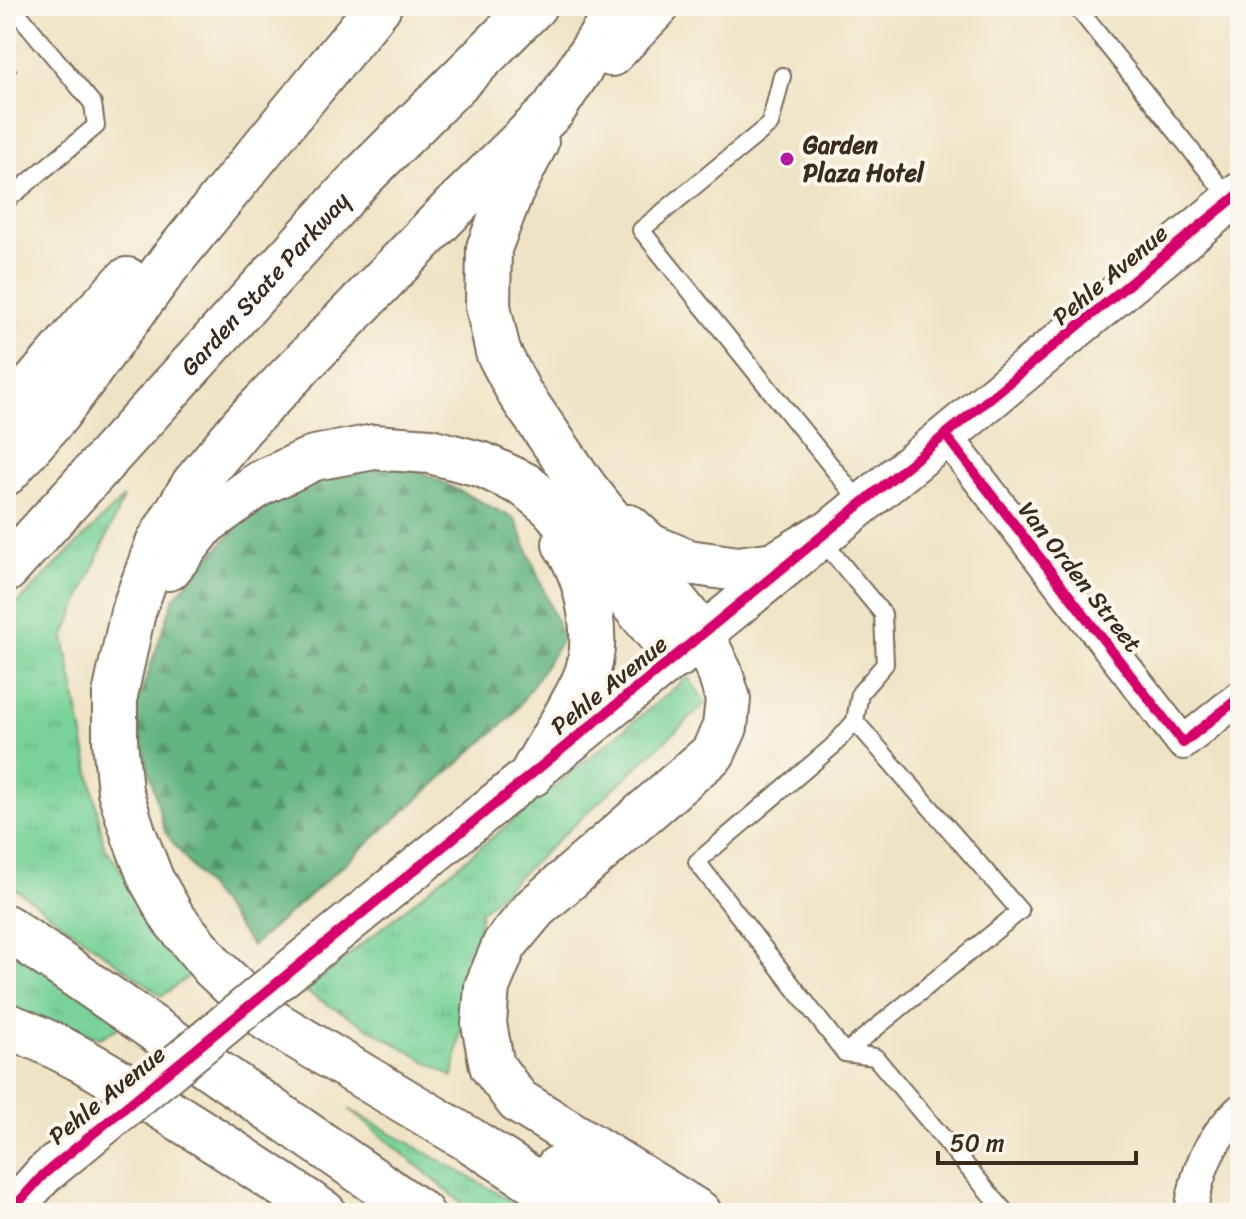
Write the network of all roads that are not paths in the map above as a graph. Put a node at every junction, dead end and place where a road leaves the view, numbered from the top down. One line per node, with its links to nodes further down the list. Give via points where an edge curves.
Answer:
1 (12, 6): 11 (lane, via 93,104 96,126)
2 (379, 6): 8 (highway)
3 (534, 6): 19 (highway, Garden State Parkway, via 361,178)
4 (621, 6): 9 (highway)
5 (657, 6): 9 (highway)
6 (1076, 6): 10 (lane)
7 (782, 76): 17 (lane, via 770,124 641,230)
8 (314, 84): 12 (highway, via 90,319); 15 (highway)
9 (553, 110): 16 (highway, via 489,248 488,306 498,352 520,394); 21 (highway, via 242,426 194,484 158,543 133,612)
10 (1236, 197): 13 (street, Pehle Avenue)
11 (6, 201)
12 (6, 417)
13 (946, 436): 17 (street, Pehle Avenue); 22 (street, Van Orden Street, via 1183,743)
14 (483, 465): 20 (highway, via 525,485 552,507); 21 (highway, via 430,451 374,447 314,458 259,484 205,523 167,571); 24 (highway, via 550,522 573,557 588,598 592,635 585,678)
15 (6, 473)
16 (585, 488): 18 (highway, via 650,546 688,562 738,569 776,564); 20 (highway)
17 (861, 503): 18 (street, Pehle Avenue)
18 (820, 537): 20 (street, Pehle Avenue); 23 (lane, via 883,614 885,664 860,693)
19 (6, 570)
20 (689, 646): 24 (street, Pehle Avenue); 35 (highway, via 720,673 728,699 725,727 713,753 535,908 505,944 487,987 484,1024 492,1066 518,1101)
21 (115, 695): 29 (highway, via 120,791 151,879 173,918 213,967 269,1020)
22 (1240, 697)
23 (855, 721): 27 (lane, via 833,746 697,862); 27 (lane, via 1020,911)
24 (532, 774): 30 (street, Pehle Avenue, bridge, via 44,1174)
25 (6, 927): 32 (highway)
26 (6, 1025): 31 (highway, via 101,1070 223,1145 278,1189)
27 (845, 1053): 36 (lane, via 875,1057)
28 (1240, 1111): 37 (street, via 1204,1157)
29 (470, 1140): 33 (highway); 34 (highway, via 547,1162)
30 (9, 1213)
31 (324, 1213)
32 (421, 1213)
33 (584, 1213)
34 (636, 1213)
35 (699, 1213)
36 (1006, 1213)
37 (1191, 1213)

